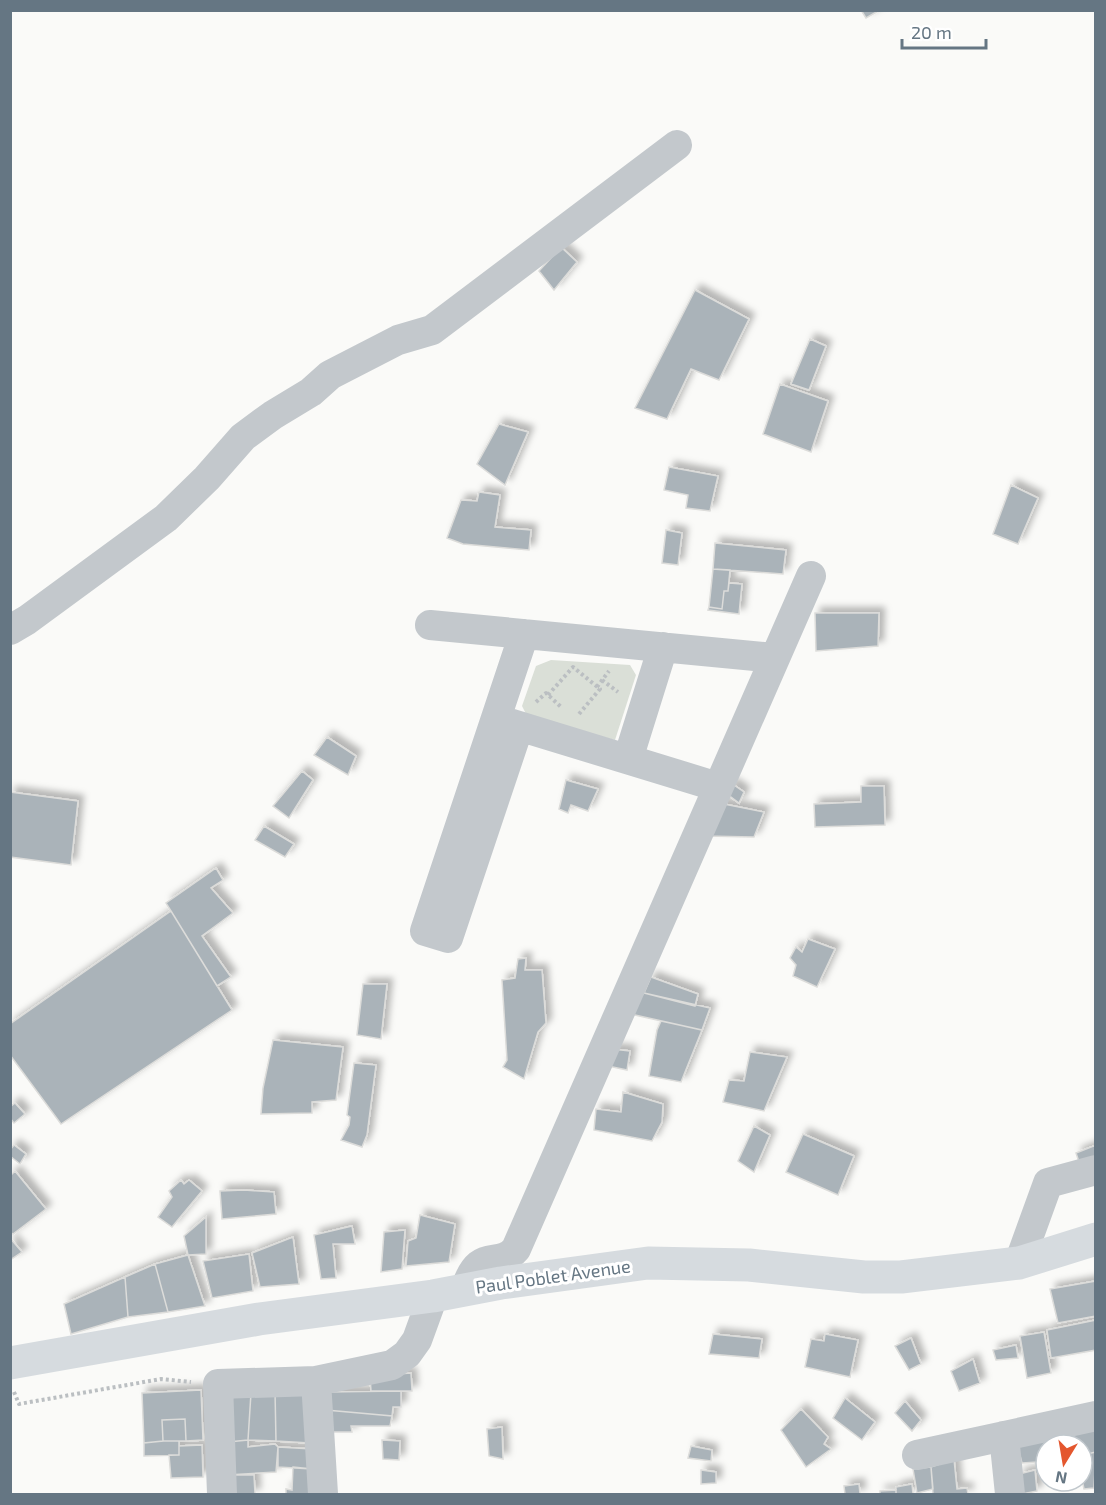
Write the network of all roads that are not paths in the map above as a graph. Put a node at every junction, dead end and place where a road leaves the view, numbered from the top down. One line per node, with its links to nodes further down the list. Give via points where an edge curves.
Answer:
1 (677, 145): 4 (street, via 432,330 398,340 330,375 311,392 273,415 243,437 166,518)
2 (811, 576): 7 (street)
3 (430, 625): 5 (street)
4 (10, 630)
5 (524, 634): 6 (street); 8 (street)
6 (663, 647): 7 (street); 9 (street)
7 (775, 658): 10 (street)
8 (508, 722): 8 (street, via 448,938 425,931); 9 (street)
9 (628, 759): 10 (street)
10 (718, 787): 14 (street, via 516,1249 505,1257 477,1265)
11 (1095, 1170): 13 (street, via 1048,1183)
12 (1095, 1239): 13 (main road, Paul Poblet Avenue)
13 (1019, 1263): 14 (main road, Paul Poblet Avenue, via 901,1277 864,1277 749,1265 648,1263)
14 (465, 1290): 15 (main road, Paul Poblet Avenue)
15 (433, 1296): 16 (main road, Paul Poblet Avenue, via 259,1319); 17 (street, via 417,1340 392,1365)
16 (11, 1375)
17 (316, 1381): 21 (street, via 218,1384); 22 (street)
18 (1095, 1416): 19 (street)
19 (1004, 1436): 20 (street); 23 (street)
20 (917, 1455)
21 (222, 1494)
22 (323, 1494)
23 (1010, 1494)

